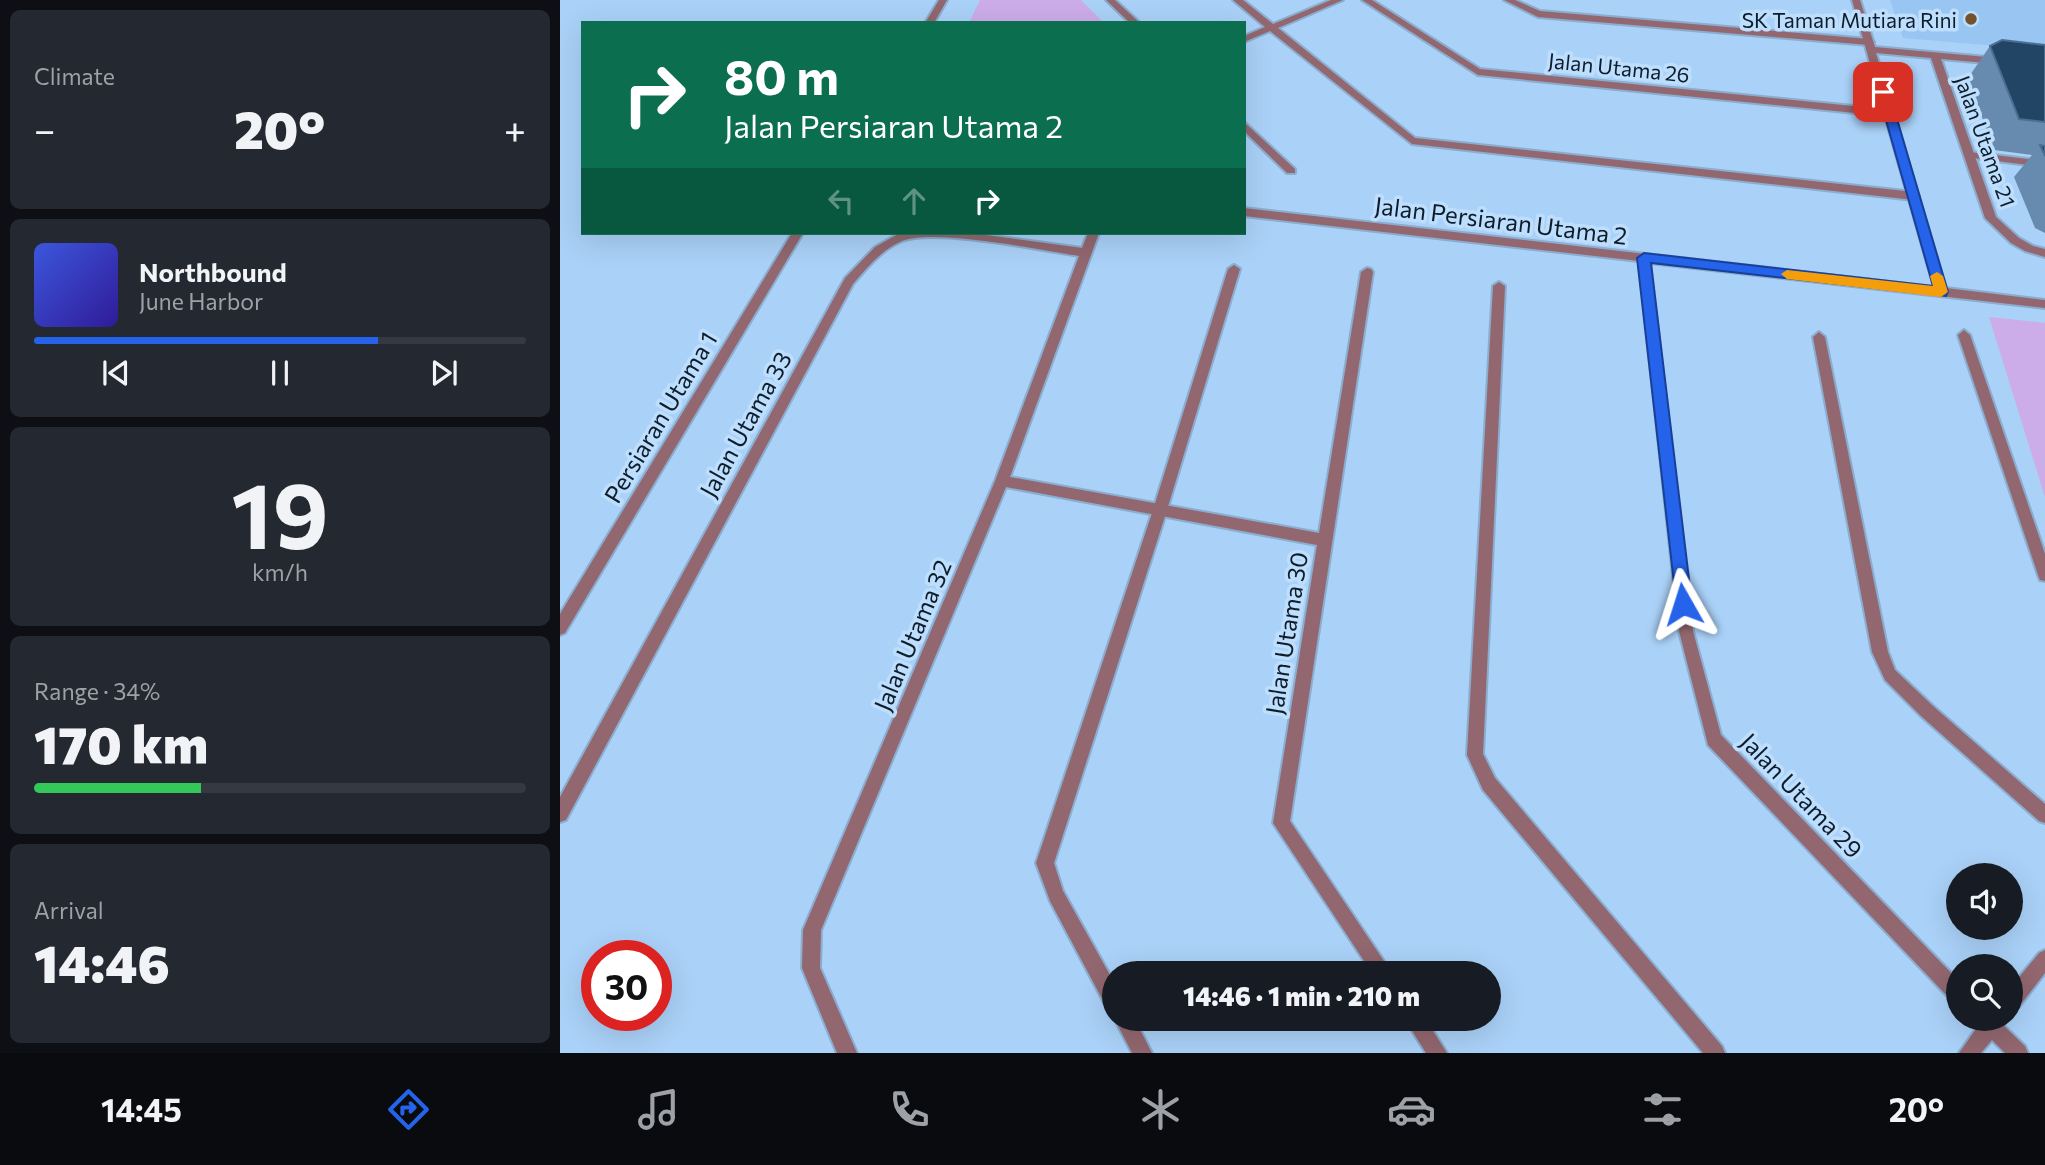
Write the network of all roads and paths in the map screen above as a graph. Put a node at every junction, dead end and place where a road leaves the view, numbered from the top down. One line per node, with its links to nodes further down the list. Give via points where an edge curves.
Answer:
1 (943, 0): 8 (street)
2 (1110, 0): 9 (street)
3 (1237, 0): 10 (street)
4 (1339, 0): 10 (street)
5 (1366, 0): 15 (street, Jalan Utama 26, via 1478,72)
6 (1507, 0): 12 (street, via 1538,14)
7 (1856, 0): 12 (street)
8 (930, 21)
9 (1134, 21)
10 (1273, 27): 11 (street); 20 (street, via 1412,141 1425,145)
11 (1246, 38)
12 (1870, 46): 13 (street); 15 (street)
13 (1935, 55): 14 (street); 17 (street, Jalan Utama 21)
14 (2004, 62)
15 (1889, 113): 20 (street)
16 (1246, 127): 19 (street)
17 (1969, 155): 18 (street); 27 (street, Jalan Utama 21, via 1990,218 2008,237)
18 (2045, 164)
19 (1291, 171)
20 (1914, 196): 32 (street)
21 (1246, 212): 28 (street, Jalan Persiaran Utama 2)
22 (796, 235): 40 (street, Persiaran Utama 1)
23 (903, 235): 41 (street, Jalan Utama 33, via 880,247 849,281)
24 (946, 235): 26 (street, Jalan Utama 33)
25 (1092, 235): 26 (street, Jalan Utama 32)
26 (1085, 253): 36 (street, Jalan Utama 32)
27 (2045, 253)
28 (1644, 258): 32 (street, Jalan Persiaran Utama 2); 46 (street, Jalan Utama 29, via 1686,631 1714,739)
29 (1234, 270): 37 (street)
30 (1367, 272): 38 (street, Jalan Utama 30)
31 (1499, 286): 55 (street, via 1475,755 1489,785)
32 (1941, 292): 33 (street, Jalan Persiaran Utama 2)
33 (2045, 304)
34 (1964, 335): 39 (street)
35 (1819, 337): 42 (street, via 1880,652 1890,675)
36 (1002, 481): 37 (street); 52 (street, Jalan Utama 32, via 812,930 811,968)
37 (1160, 510): 38 (street); 45 (street, via 1045,863 1056,895)
38 (1326, 540): 44 (street, Jalan Utama 30, via 1281,823)
39 (2045, 575)
40 (561, 630)
41 (560, 814)
42 (2045, 815)
43 (2045, 959): 47 (street)
44 (1374, 961)
45 (1102, 979)
46 (1946, 981)
47 (2023, 986)
48 (1130, 1031): 53 (street)
49 (1422, 1031): 54 (street)
50 (1983, 1031): 56 (street)
51 (1999, 1031): 57 (street)
52 (847, 1053)
53 (1142, 1053)
54 (1437, 1053)
55 (1716, 1053)
56 (1969, 1053)
57 (2018, 1053)

